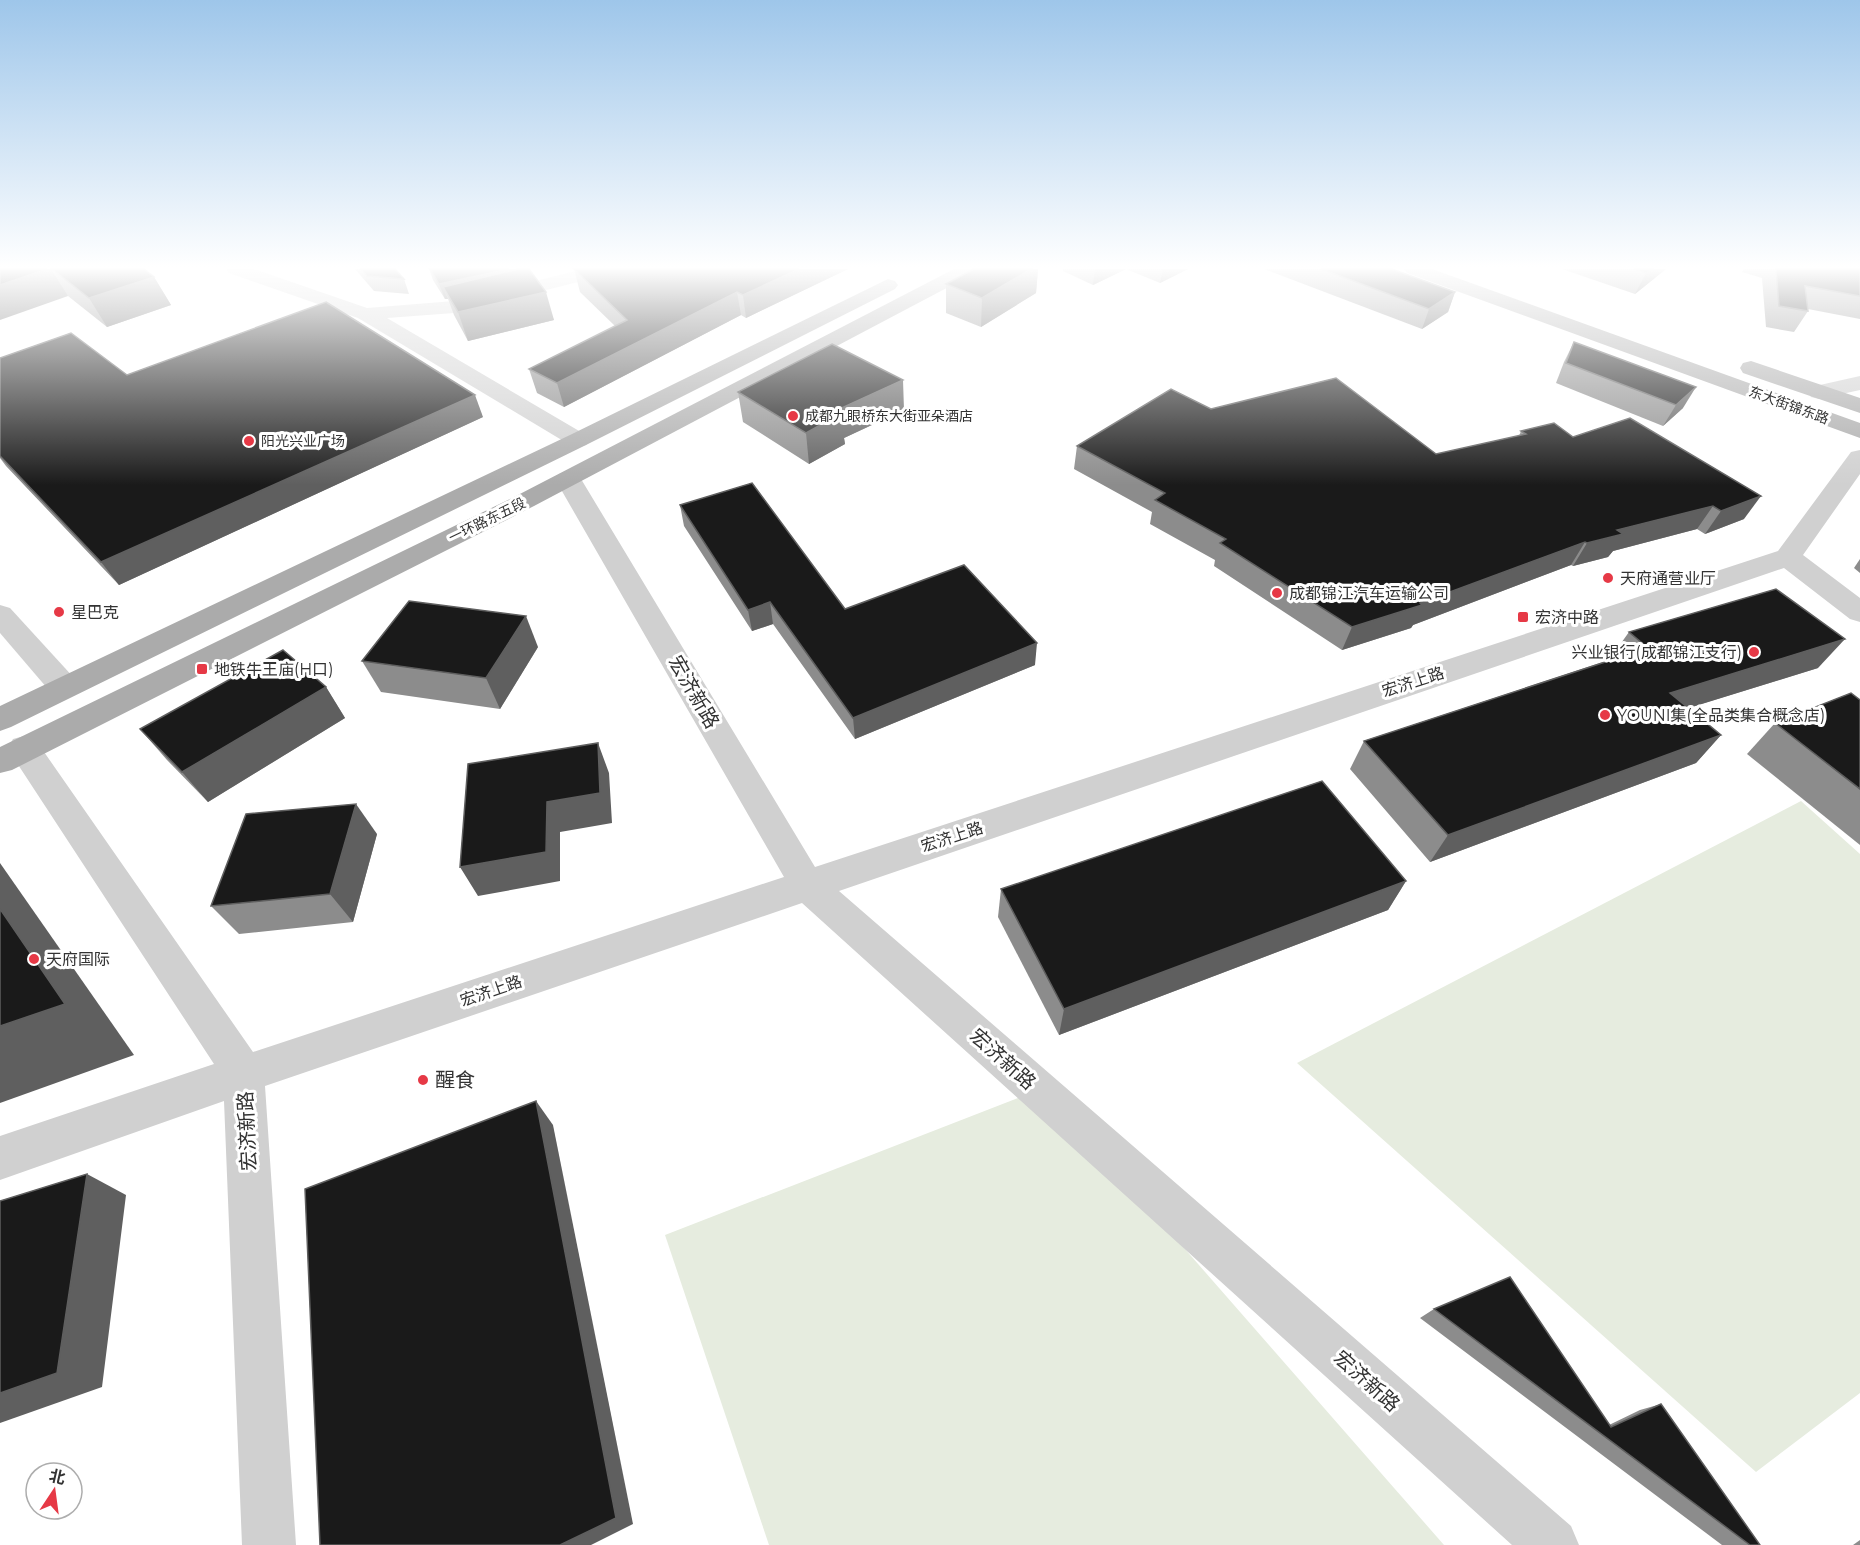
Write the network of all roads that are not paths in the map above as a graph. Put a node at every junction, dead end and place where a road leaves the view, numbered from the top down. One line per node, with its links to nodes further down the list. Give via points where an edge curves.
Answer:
1 (411, 341): 10 (street)
2 (775, 341): 10 (main road, 一环路东五段)
3 (831, 341): 12 (main road, 一环路东五段)
4 (1612, 341): 9 (main road, 东大街锦东路)
5 (1730, 360): 7 (main road, 东大街锦东路)
6 (1860, 383): 7 (street)
7 (1819, 392): 8 (main road, 东大街锦东路)
8 (1860, 406)
9 (1860, 431)
10 (578, 440): 16 (main road, 一环路东五段)
11 (1860, 457): 13 (street)
12 (568, 479): 17 (main road, 一环路东五段); 18 (street, 宏济新路)
13 (1788, 557): 14 (street); 18 (street, 宏济上路)
14 (1860, 612)
15 (0, 615): 16 (street)
16 (64, 687): 17 (main road, 一环路东五段)
17 (8, 743): 19 (street, 宏济新路)
18 (807, 885): 19 (street, 宏济上路); 22 (street, 宏济新路)
19 (244, 1074): 20 (street, 宏济上路); 21 (street, 宏济新路)
20 (0, 1158)
21 (269, 1545)
22 (1552, 1545)

